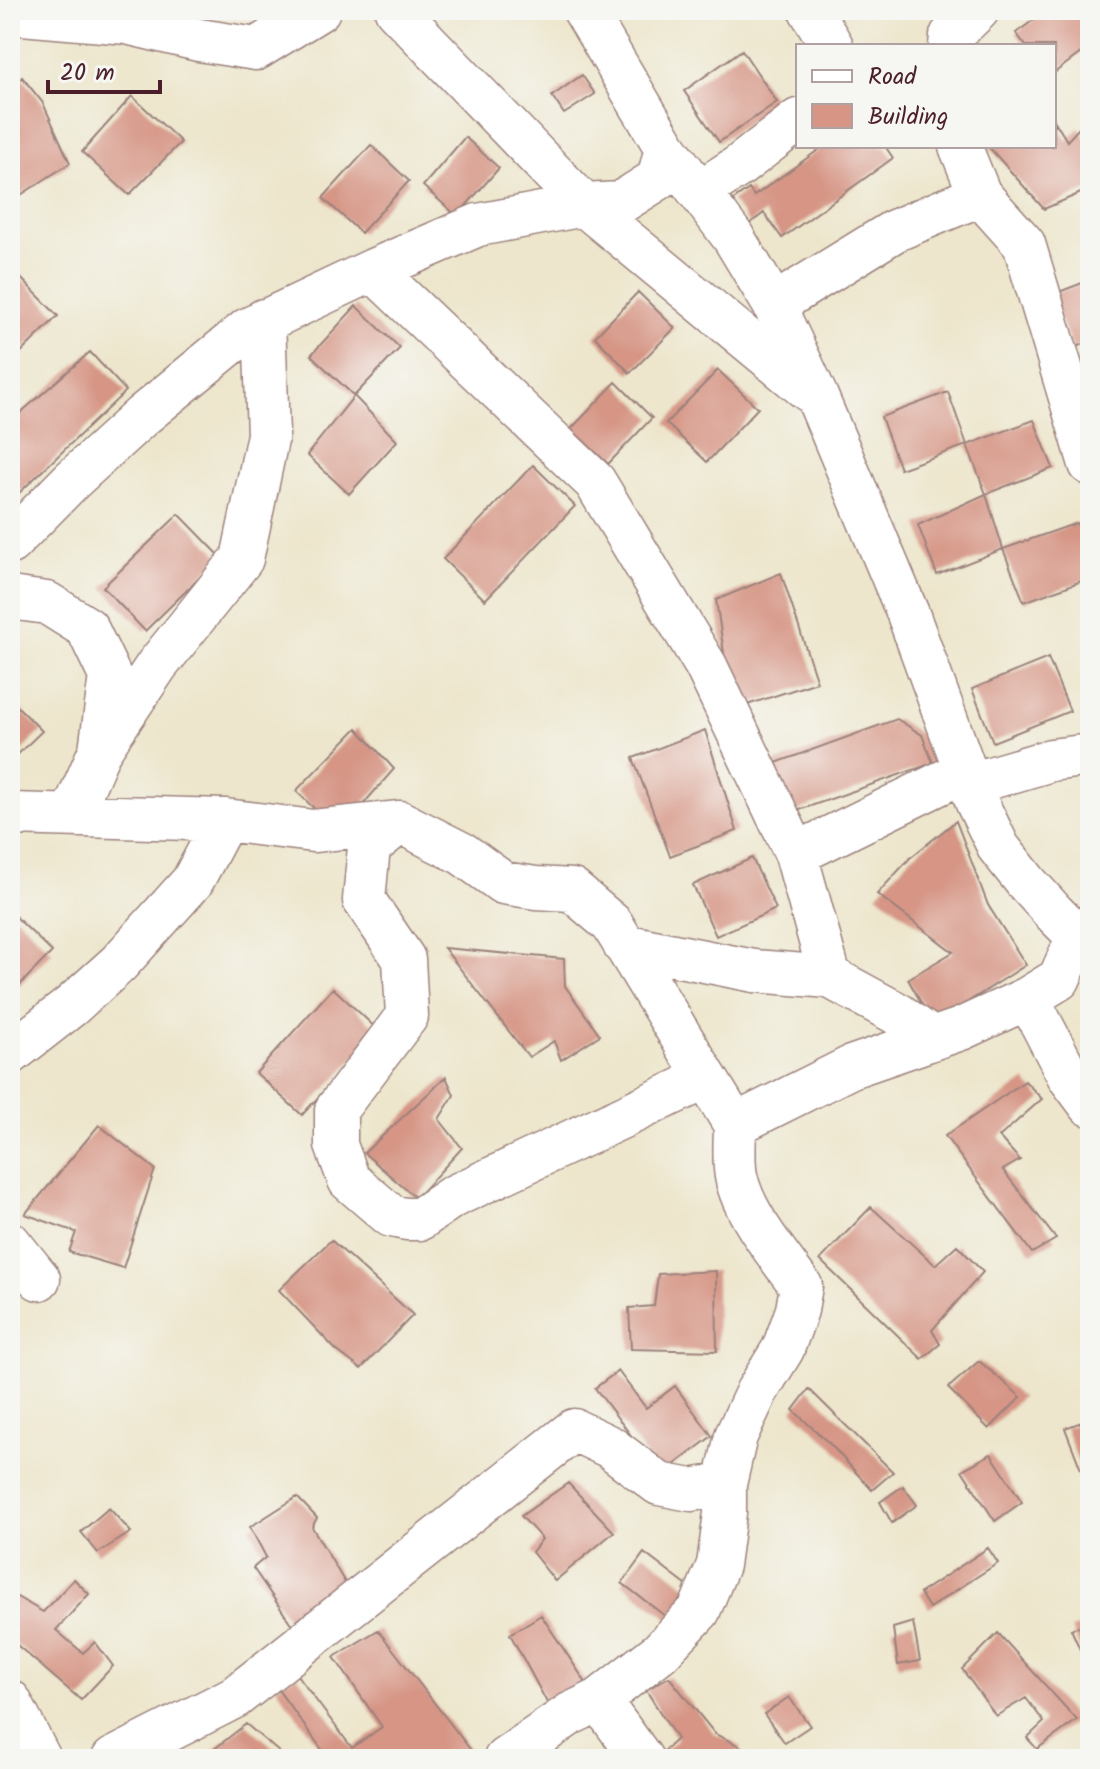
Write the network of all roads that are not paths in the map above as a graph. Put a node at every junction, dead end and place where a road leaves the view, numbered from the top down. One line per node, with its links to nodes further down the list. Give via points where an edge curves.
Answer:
1 (319, 10): 6 (street, via 256,49 127,23)
2 (396, 10): 14 (street)
3 (584, 10): 10 (street)
4 (810, 10): 7 (street)
5 (978, 10): 8 (street, via 951,36)
6 (10, 13)
7 (831, 44)
8 (950, 44)
9 (796, 122): 12 (street)
10 (666, 148): 12 (street); 14 (street, via 658,179 620,203)
11 (961, 148): 13 (street)
12 (699, 192): 16 (street)
13 (980, 195): 16 (street, via 894,231); 19 (street, via 1024,244)
14 (584, 205): 15 (street, via 478,225); 18 (street)
15 (373, 270): 17 (street); 29 (street, via 595,482 706,666)
16 (774, 305): 18 (street)
17 (264, 320): 20 (street, via 154,406); 22 (street, via 268,435 242,559 157,665)
18 (817, 397): 24 (street, via 908,614)
19 (1090, 464)
20 (10, 543)
21 (10, 598): 22 (street, via 47,603 87,628 110,676)
22 (100, 750): 26 (street)
23 (1090, 755): 24 (street)
24 (967, 778): 29 (street); 30 (street, via 999,848)
25 (10, 814): 26 (street)
26 (72, 814): 27 (street)
27 (225, 820): 28 (street, via 313,831); 35 (street, via 192,882 119,963)
28 (400, 822): 31 (street, via 463,854 503,883 572,890 612,924); 36 (street, via 369,847 364,900 404,959 407,1016 336,1110 336,1145 349,1180 380,1207 391,1216 420,1219 452,1197)
29 (796, 854): 32 (street)
30 (1084, 940): 33 (street, via 1059,979)
31 (624, 945): 32 (street, via 754,971); 36 (street)
32 (830, 977): 34 (street)
33 (1028, 998): 34 (street); 37 (street, via 1069,1077)
34 (932, 1039): 38 (street, via 851,1067)
35 (10, 1054)
36 (706, 1078): 38 (street)
37 (1090, 1105)
38 (735, 1125): 41 (street, via 736,1175 744,1199 801,1286 783,1349 736,1436)
39 (10, 1243): 40 (street)
40 (39, 1279)
41 (725, 1484): 42 (street, via 718,1565 699,1611 660,1652); 45 (street, via 691,1490 659,1484 610,1447 574,1430 235,1697)
42 (599, 1700): 46 (street); 47 (street)
43 (10, 1701): 44 (street)
44 (40, 1759)
45 (113, 1759)
46 (505, 1759)
47 (642, 1759)

